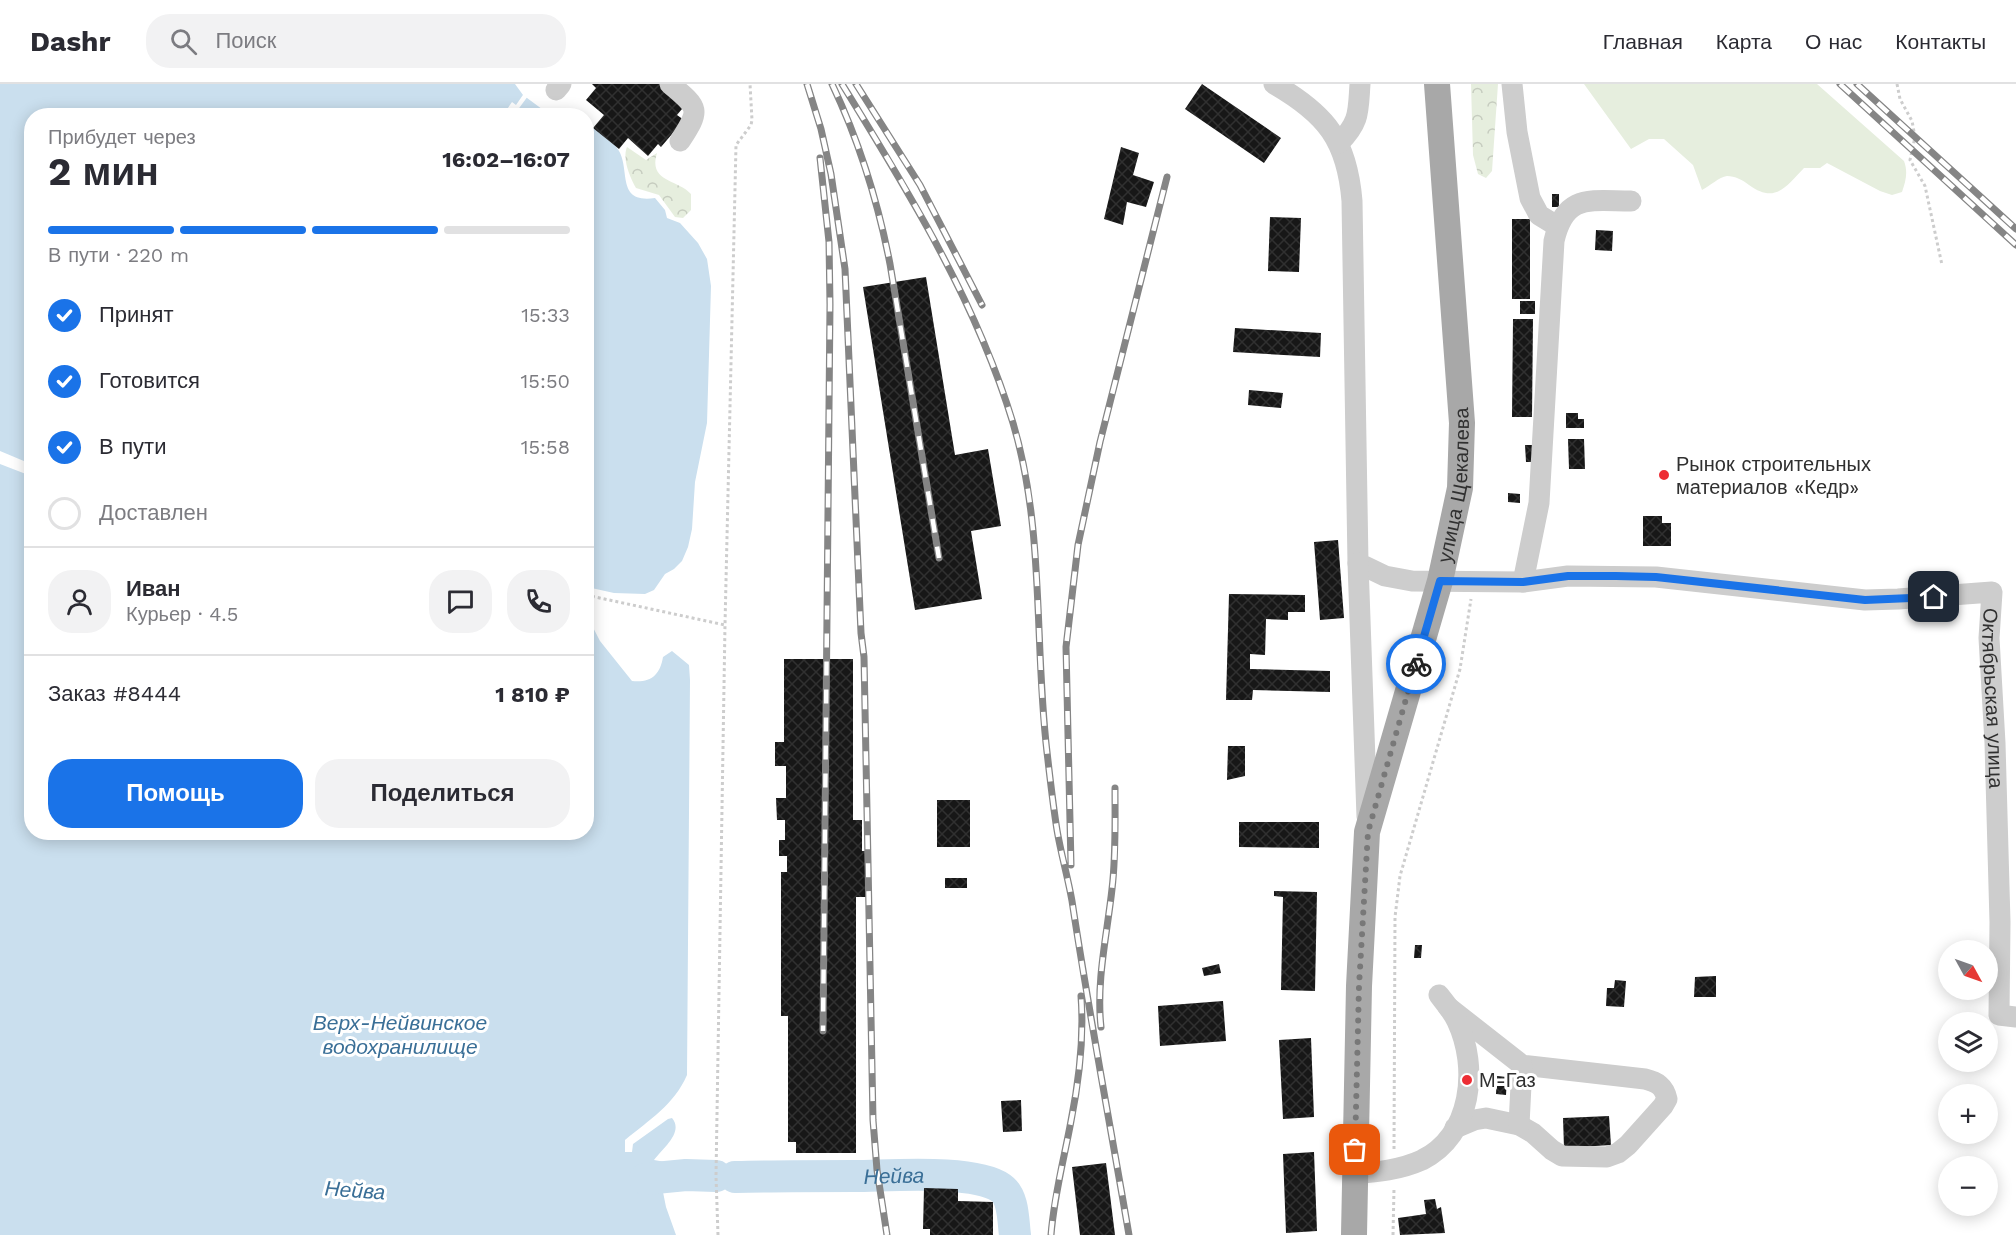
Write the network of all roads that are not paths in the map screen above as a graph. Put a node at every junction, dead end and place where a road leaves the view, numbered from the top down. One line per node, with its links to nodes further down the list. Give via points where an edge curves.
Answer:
1 (670, 84): 6 (street, via 694,107 693,122)
2 (1274, 84): 7 (street, via 1315,114)
3 (1360, 84): 7 (street, via 1354,127)
4 (1437, 84): 11 (main road, улица Щекалева, via 1462,423 1460,488)
5 (1512, 84): 9 (street, via 1530,198 1539,215)
6 (680, 141)
7 (1340, 143): 10 (street, via 1350,174 1352,201)
8 (1631, 201): 9 (street, via 1580,202)
9 (1557, 226): 12 (street, via 1539,503)
10 (1358, 563): 11 (street, Октябрьская улица, via 1385,576); 13 (street)
11 (1440, 581): 12 (street, Октябрьская улица); 13 (main road, улица Щекалева)
12 (1523, 582): 14 (street, Октябрьская улица, via 1568,576 1656,577 1865,600 1992,592 1989,638 2000,922 1999,1015)
13 (1368, 832): 18 (main road, улица Щекалева)
14 (2016, 1017)
15 (1522, 1065): 16 (street); 16 (street, via 1645,1079 1662,1086 1667,1099 1628,1144 1607,1157 1562,1156); 17 (street, via 1443,1001 1456,1019 1468,1057 1467,1105)
16 (1519, 1125): 17 (street, via 1486,1118)
17 (1455, 1128): 18 (street, via 1436,1151 1423,1159 1384,1171)
18 (1354, 1174): 19 (main road, улица Щекалева)
19 (1354, 1235)

